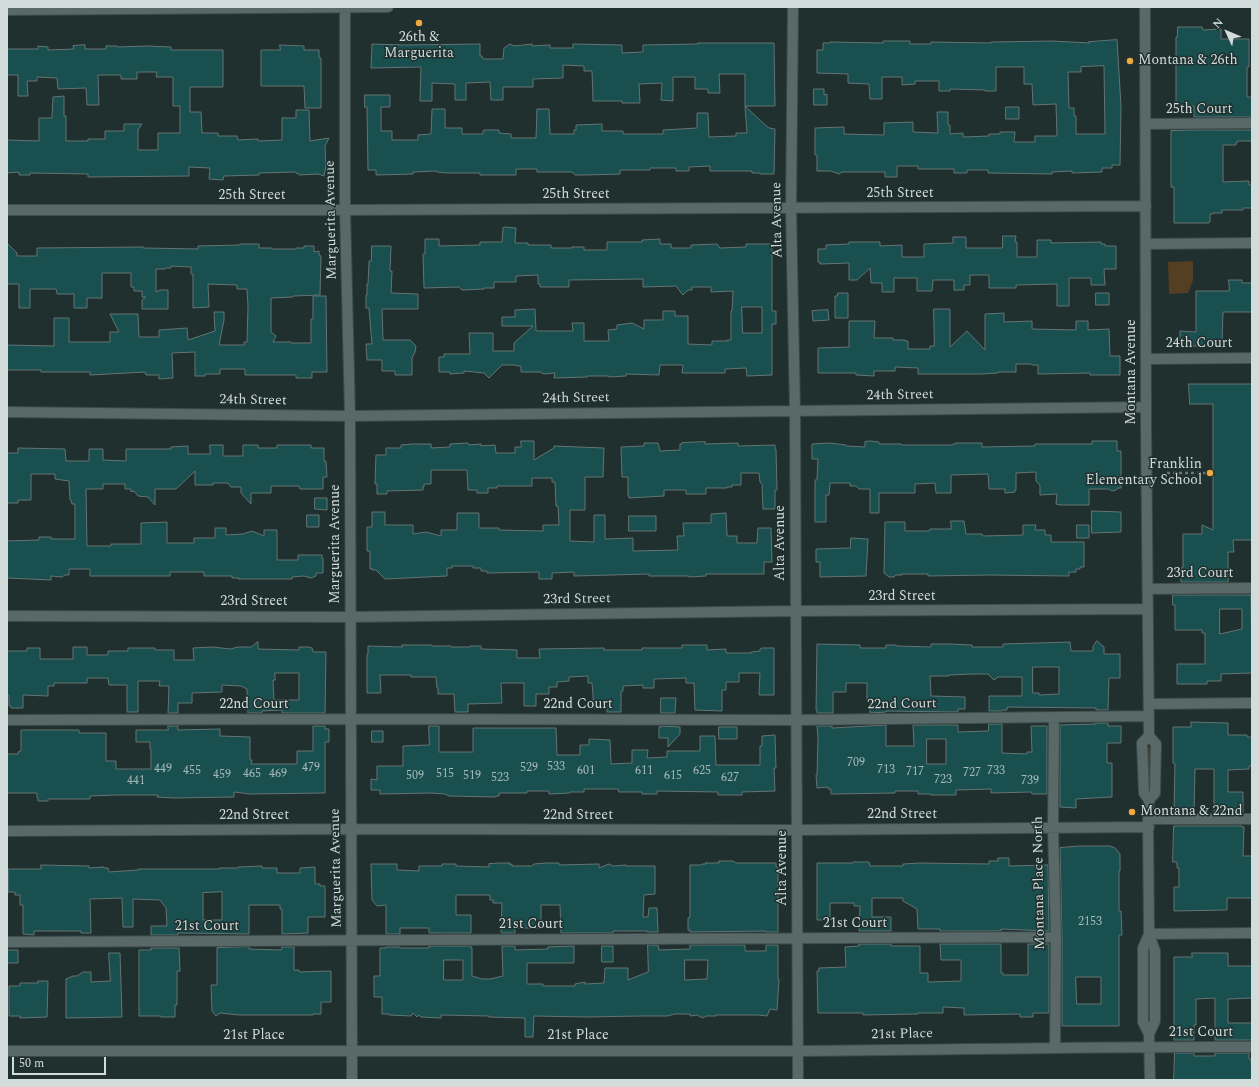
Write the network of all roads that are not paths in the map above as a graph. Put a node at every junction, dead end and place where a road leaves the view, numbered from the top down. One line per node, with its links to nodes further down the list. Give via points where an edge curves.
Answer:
1 (345, 7): 2 (street); 5 (street); 11 (street, Marguerita Avenue)
2 (388, 7)
3 (793, 7): 9 (street, Alta Avenue)
4 (1145, 7): 7 (street, Montana Avenue)
5 (7, 10)
6 (1252, 123): 7 (street, 25th Court)
7 (1146, 124): 8 (street, Montana Avenue)
8 (1146, 206): 9 (street, 25th Street); 13 (street, Montana Avenue)
9 (791, 209): 11 (street, 25th Street); 17 (street, Alta Avenue)
10 (7, 210): 11 (street, 25th Street)
11 (345, 210): 19 (street, Marguerita Avenue)
12 (1252, 243): 13 (street)
13 (1146, 244): 15 (street, Montana Avenue)
14 (1252, 358): 15 (street, 24th Court)
15 (1147, 359): 16 (street, Montana Avenue)
16 (1146, 407): 17 (street, 24th Street); 20 (street, Montana Avenue)
17 (795, 411): 19 (street, 24th Street); 23 (street, Alta Avenue)
18 (7, 412): 19 (street, 24th Street)
19 (350, 416): 25 (street, Marguerita Avenue)
20 (1148, 588): 21 (street, 23rd Court); 22 (street, Montana Avenue)
21 (1252, 588)
22 (1148, 610): 23 (street, 23rd Street); 27 (street, Montana Avenue)
23 (795, 612): 25 (street, 23rd Street); 32 (street, Alta Avenue)
24 (7, 616): 25 (street, 23rd Street)
25 (350, 616): 30 (street, Marguerita Avenue)
26 (1252, 703): 27 (street)
27 (1149, 704): 28 (street, Montana Avenue)
28 (1149, 716): 29 (street, 22nd Court); 34 (street, Montana Avenue, via 1149,736 1156,744 1155,793 1149,800)
29 (1054, 718): 32 (street, 22nd Court); 35 (street, Montana Place North)
30 (351, 719): 31 (street, 22nd Court); 32 (street, 22nd Court); 36 (street, Marguerita Avenue)
31 (7, 720)
32 (796, 720): 37 (street, Alta Avenue)
33 (1252, 819): 34 (street)
34 (1149, 823): 35 (street, 22nd Street); 40 (street, Montana Avenue)
35 (1053, 828): 37 (street, 22nd Street); 41 (street, Montana Place North)
36 (351, 829): 37 (street, 22nd Street); 38 (street, 22nd Street); 43 (street, Marguerita Avenue)
37 (797, 830): 42 (street, Alta Avenue)
38 (7, 831)
39 (1252, 933): 40 (street)
40 (1149, 934): 45 (street, Montana Avenue, via 1143,948 1143,1022 1149,1034)
41 (1056, 937): 42 (street, 21st Court); 47 (street, Montana Place North)
42 (798, 938): 43 (street, 21st Court); 50 (street, Alta Avenue)
43 (352, 940): 44 (street, 21st Court); 48 (street, Marguerita Avenue)
44 (7, 942)
45 (1150, 1046): 46 (street, 21st Court); 47 (street, 21st Place); 53 (street, Montana Avenue)
46 (1252, 1047)
47 (1055, 1048): 50 (street, 21st Place)
48 (352, 1050): 49 (street, 21st Place); 50 (street, 21st Place); 51 (street, Marguerita Avenue)
49 (7, 1051)
50 (798, 1051): 52 (street, Alta Avenue)
51 (352, 1080)
52 (798, 1080)
53 (1150, 1080)

